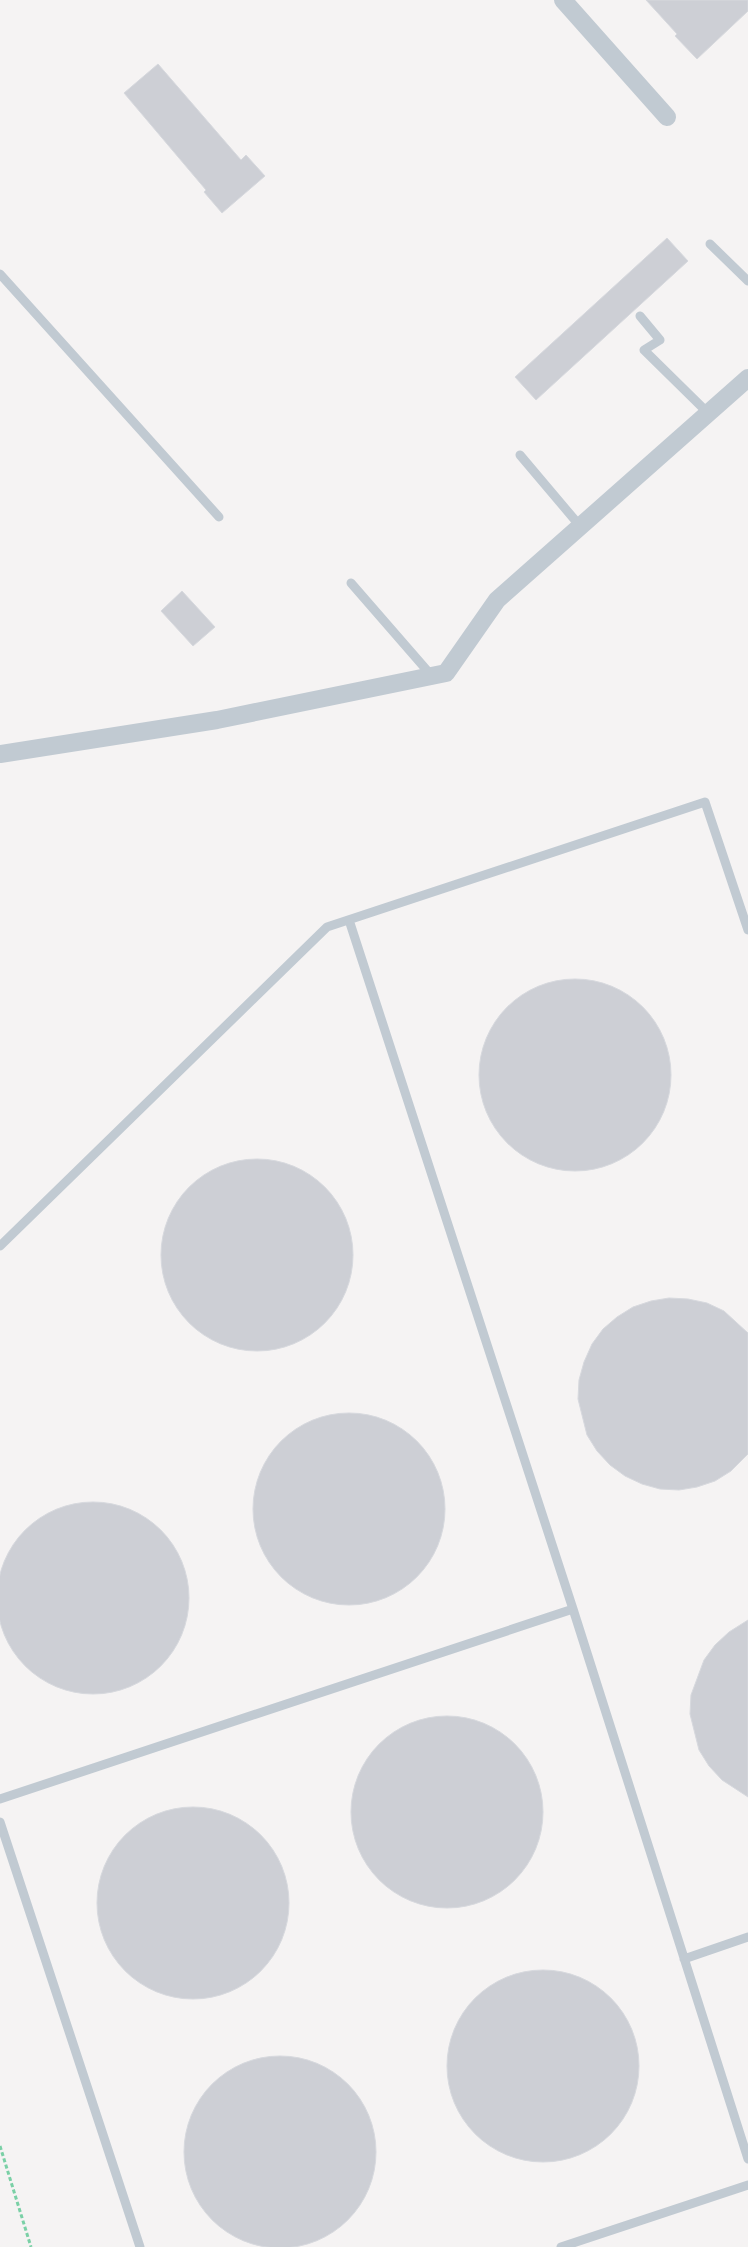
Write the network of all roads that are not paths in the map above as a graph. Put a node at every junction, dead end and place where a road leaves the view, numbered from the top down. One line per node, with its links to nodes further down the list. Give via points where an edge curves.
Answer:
1 (563, 0): 2 (street)
2 (667, 117)
3 (710, 244): 5 (lane)
4 (0, 274): 10 (lane)
5 (748, 281)
6 (640, 316): 8 (lane, via 660,340 644,350)
7 (748, 378): 8 (street)
8 (708, 413): 11 (street)
9 (520, 454): 11 (lane)
10 (219, 517)
11 (580, 526): 13 (street, via 497,600 446,673)
12 (351, 583): 13 (lane)
13 (431, 675): 14 (street, via 217,720)
14 (0, 754)
15 (349, 920): 16 (lane, via 705,802); 17 (lane, via 327,928); 18 (lane)
16 (748, 930)
17 (0, 1246)
18 (573, 1609): 19 (lane); 22 (lane)
19 (0, 1798)
20 (0, 1822): 25 (lane)
21 (748, 1938): 22 (lane)
22 (684, 1959): 23 (lane)
23 (748, 2159)
24 (748, 2185): 26 (lane)
25 (140, 2247)
26 (561, 2247)

